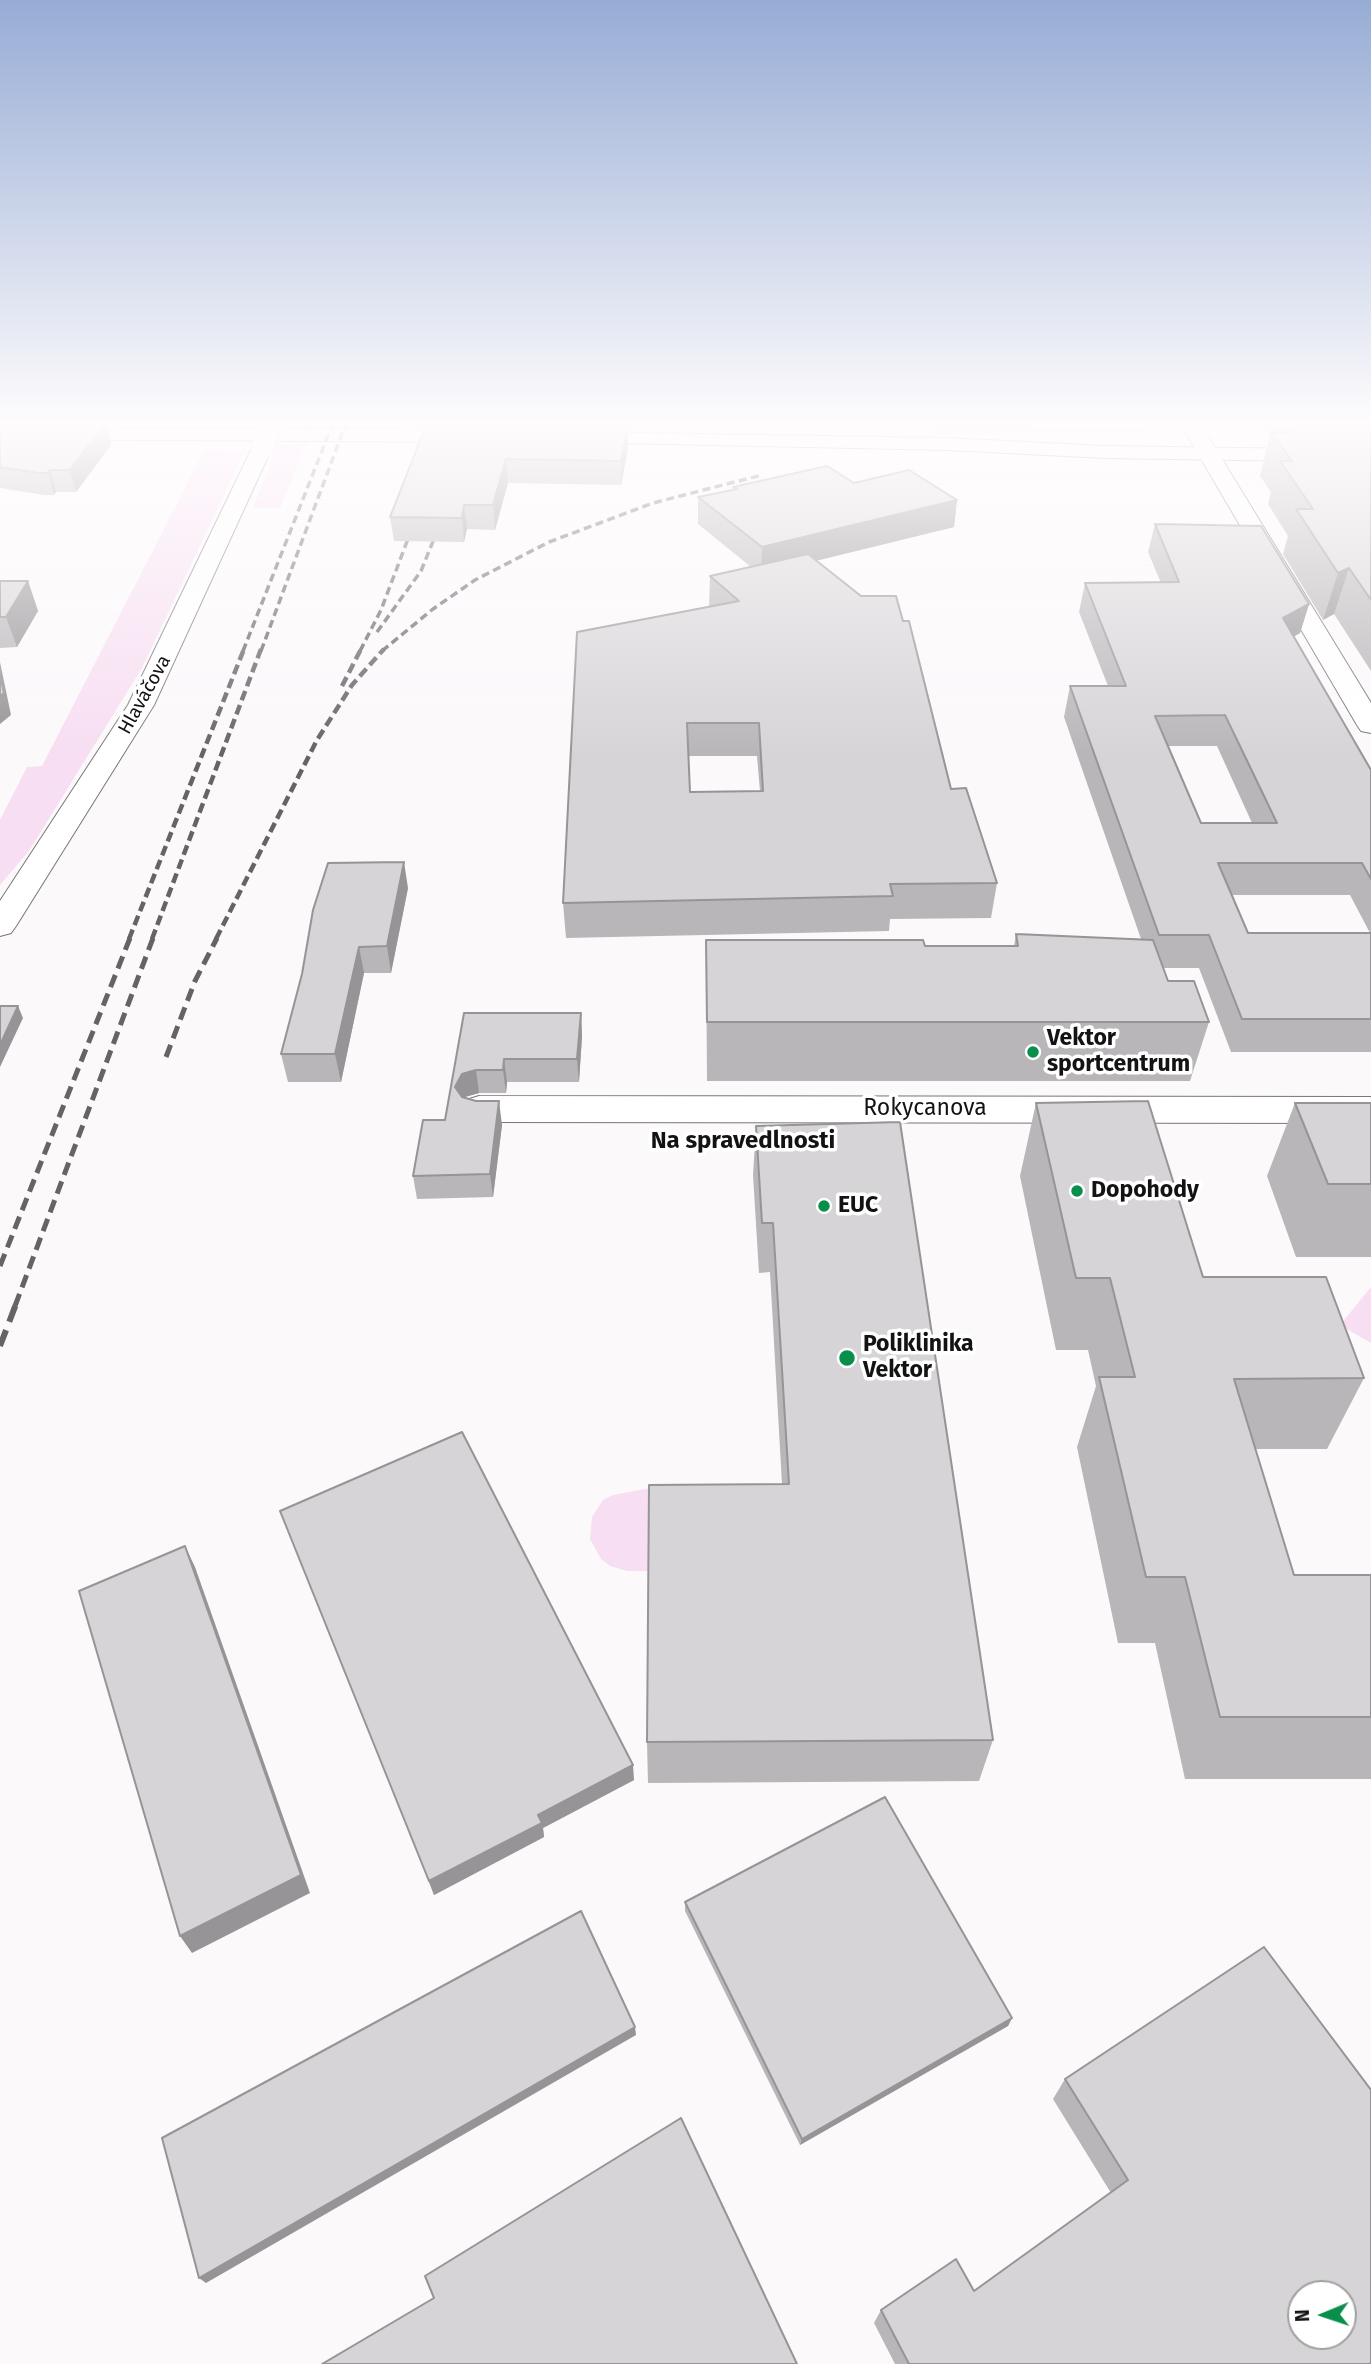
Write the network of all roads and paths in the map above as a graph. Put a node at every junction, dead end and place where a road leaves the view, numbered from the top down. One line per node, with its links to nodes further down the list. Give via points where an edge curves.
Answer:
1 (215, 533): 4 (street, Hlaváčova, via 170,648 141,705)
2 (1256, 533): 3 (street)
3 (1366, 710)
4 (0, 926)
5 (479, 1109): 6 (street, Rokycanova)
6 (1371, 1110)

